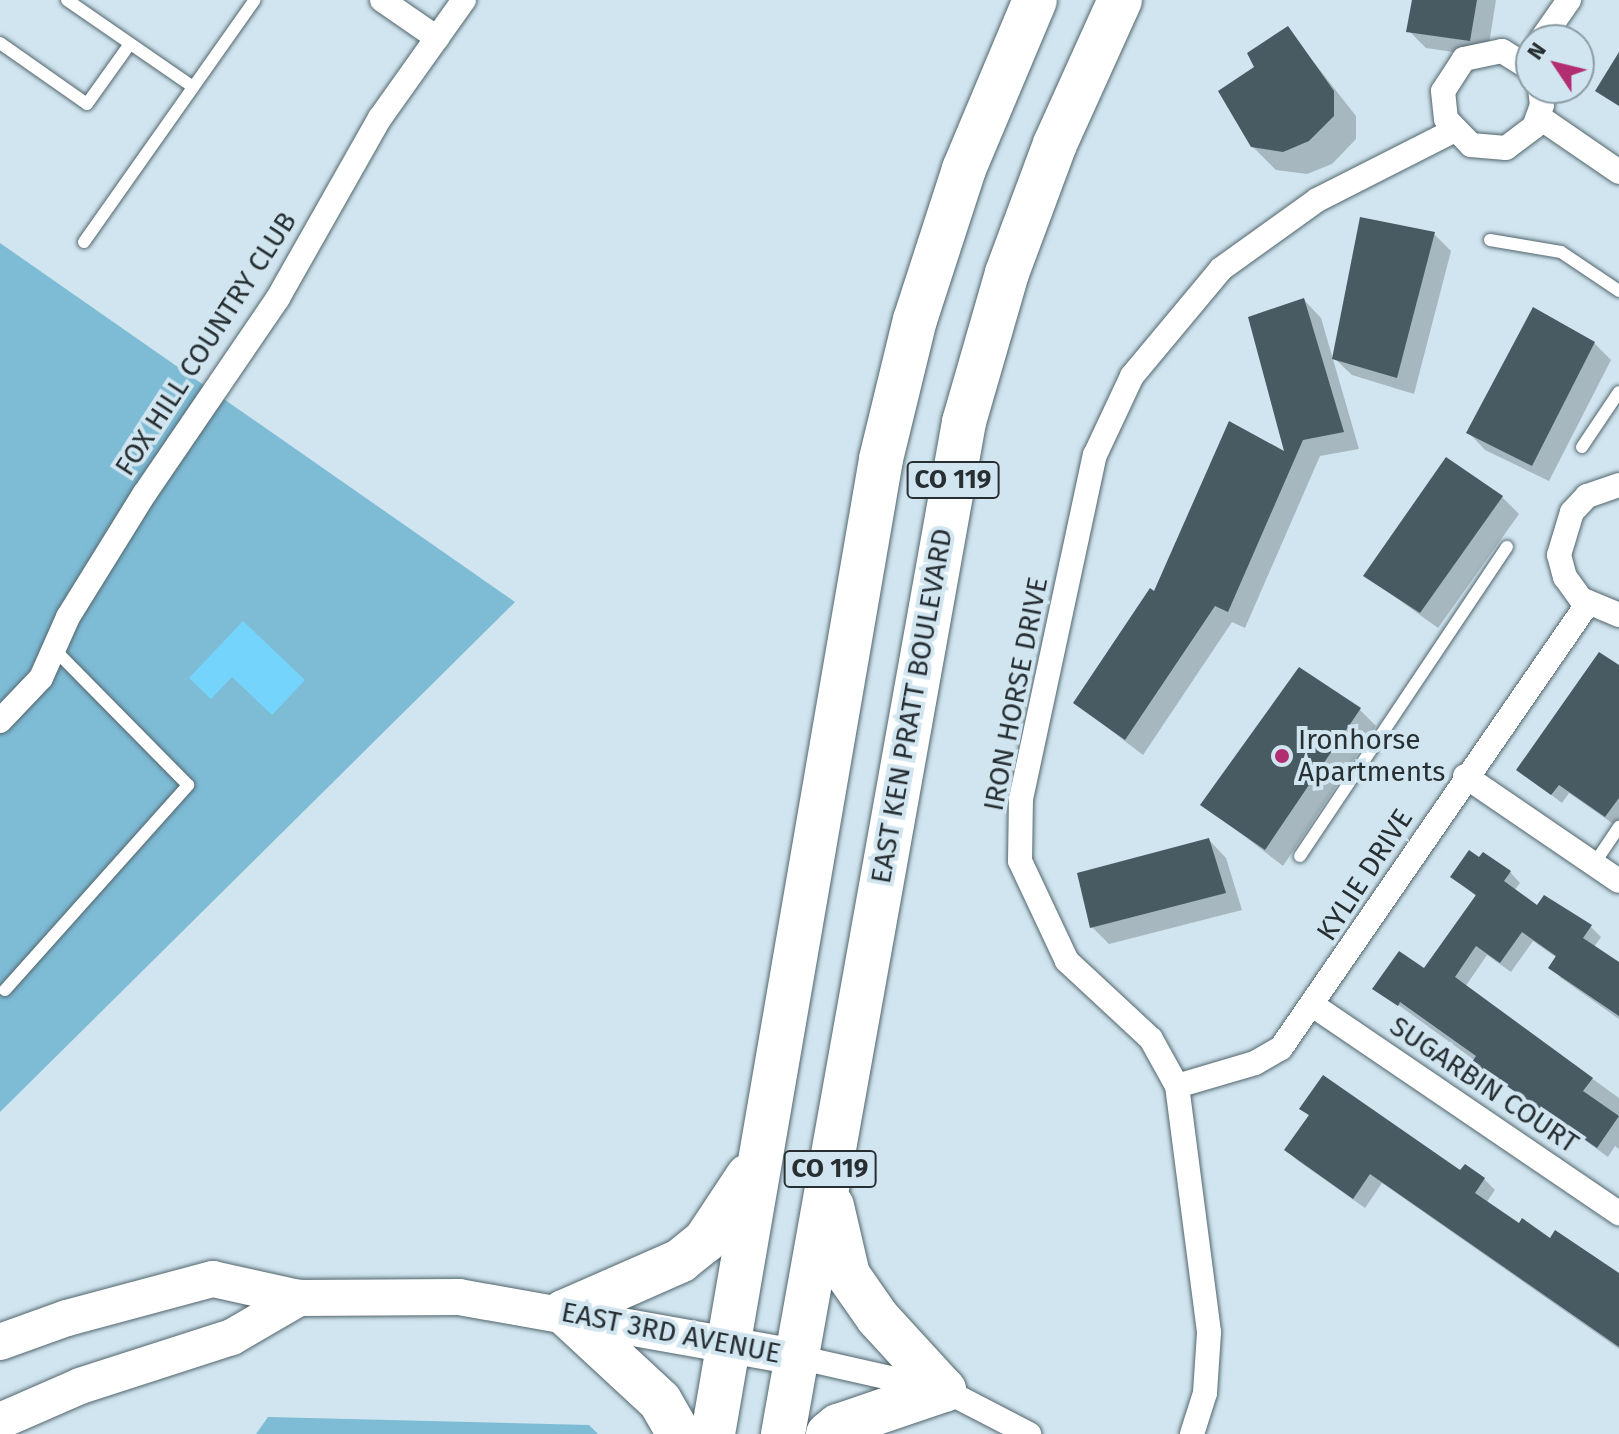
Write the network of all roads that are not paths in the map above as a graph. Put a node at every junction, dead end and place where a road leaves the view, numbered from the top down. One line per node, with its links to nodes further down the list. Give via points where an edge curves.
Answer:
1 (67, 0): 11 (lane)
2 (255, 0): 13 (lane)
3 (382, 0): 9 (street)
4 (464, 0): 9 (street, FOX HILL COUNTRY CLUB)
5 (1035, 0): 37 (highway, CO 119, via 964,169 915,320 881,459)
6 (1120, 0): 38 (highway, EAST KEN PRATT BOULEVARD / CO 119, via 1055,144 1007,273 964,422)
7 (1569, 0): 8 (street)
8 (1552, 24)
9 (437, 38): 27 (street, FOX HILL COUNTRY CLUB, via 380,118 278,298 145,493)
10 (0, 43): 11 (lane, via 87,104)
11 (130, 44): 13 (lane)
12 (1515, 58): 16 (street, via 1489,50 1454,68 1442,105)
13 (193, 87): 19 (lane)
14 (1539, 104): 15 (street)
15 (1539, 117): 16 (street, via 1526,137 1494,150 1471,145); 17 (street)
16 (1453, 131): 36 (street, IRON HORSE DRIVE, via 1317,200 1221,269 1132,376 1095,455 1021,799 1020,861 1067,961 1151,1039)
17 (1619, 172)
18 (1490, 240): 20 (lane, via 1561,252)
19 (84, 242)
20 (1619, 291)
21 (1619, 392): 22 (lane)
22 (1582, 447)
23 (1619, 485): 25 (street, via 1587,496 1562,532 1559,555 1565,577)
24 (1507, 547): 31 (lane)
25 (1588, 603): 26 (street); 29 (street, KYLIE DRIVE)
26 (1619, 615)
27 (53, 648): 28 (street, FOX HILL COUNTRY CLUB, via 41,678); 34 (lane, via 188,785)
28 (0, 721)
29 (1465, 776): 32 (street); 35 (street, KYLIE DRIVE)
30 (1619, 827): 32 (lane)
31 (1300, 856)
32 (1594, 864): 33 (street)
33 (1619, 881)
34 (2, 988)
35 (1314, 1006): 36 (street, KYLIE DRIVE, via 1281,1048 1255,1063); 39 (street, SUGARBIN COURT)
36 (1177, 1086): 52 (street, IRON HORSE DRIVE, via 1209,1332 1205,1393)
37 (758, 1161): 41 (highway, via 727,1212 696,1248 637,1282); 43 (highway, CO 119)
38 (830, 1172): 44 (highway, EAST KEN PRATT BOULEVARD / CO 119); 45 (highway, via 834,1224 848,1275 878,1318)
39 (1619, 1213)
40 (299, 1298): 41 (main road, EAST 3RD AVENUE, via 459,1297); 42 (main road, EAST 3RD AVENUE, via 213,1279 67,1318); 46 (main road, EAST 3RD AVENUE, via 232,1337 80,1386)
41 (564, 1312): 43 (main road, EAST 3RD AVENUE); 47 (highway, via 639,1379)
42 (0, 1342)
43 (729, 1343): 44 (main road, EAST 3RD AVENUE); 48 (highway, CO 119)
44 (797, 1357): 45 (street, EAST 3RD AVENUE); 49 (highway, EAST KEN PRATT BOULEVARD / CO 119)
45 (944, 1390): 50 (highway, via 852,1420); 51 (street, EAST 3RD AVENUE)
46 (0, 1421)
47 (679, 1434)
48 (713, 1434)
49 (783, 1434)
50 (828, 1434)
51 (1029, 1434)
52 (1192, 1434)

